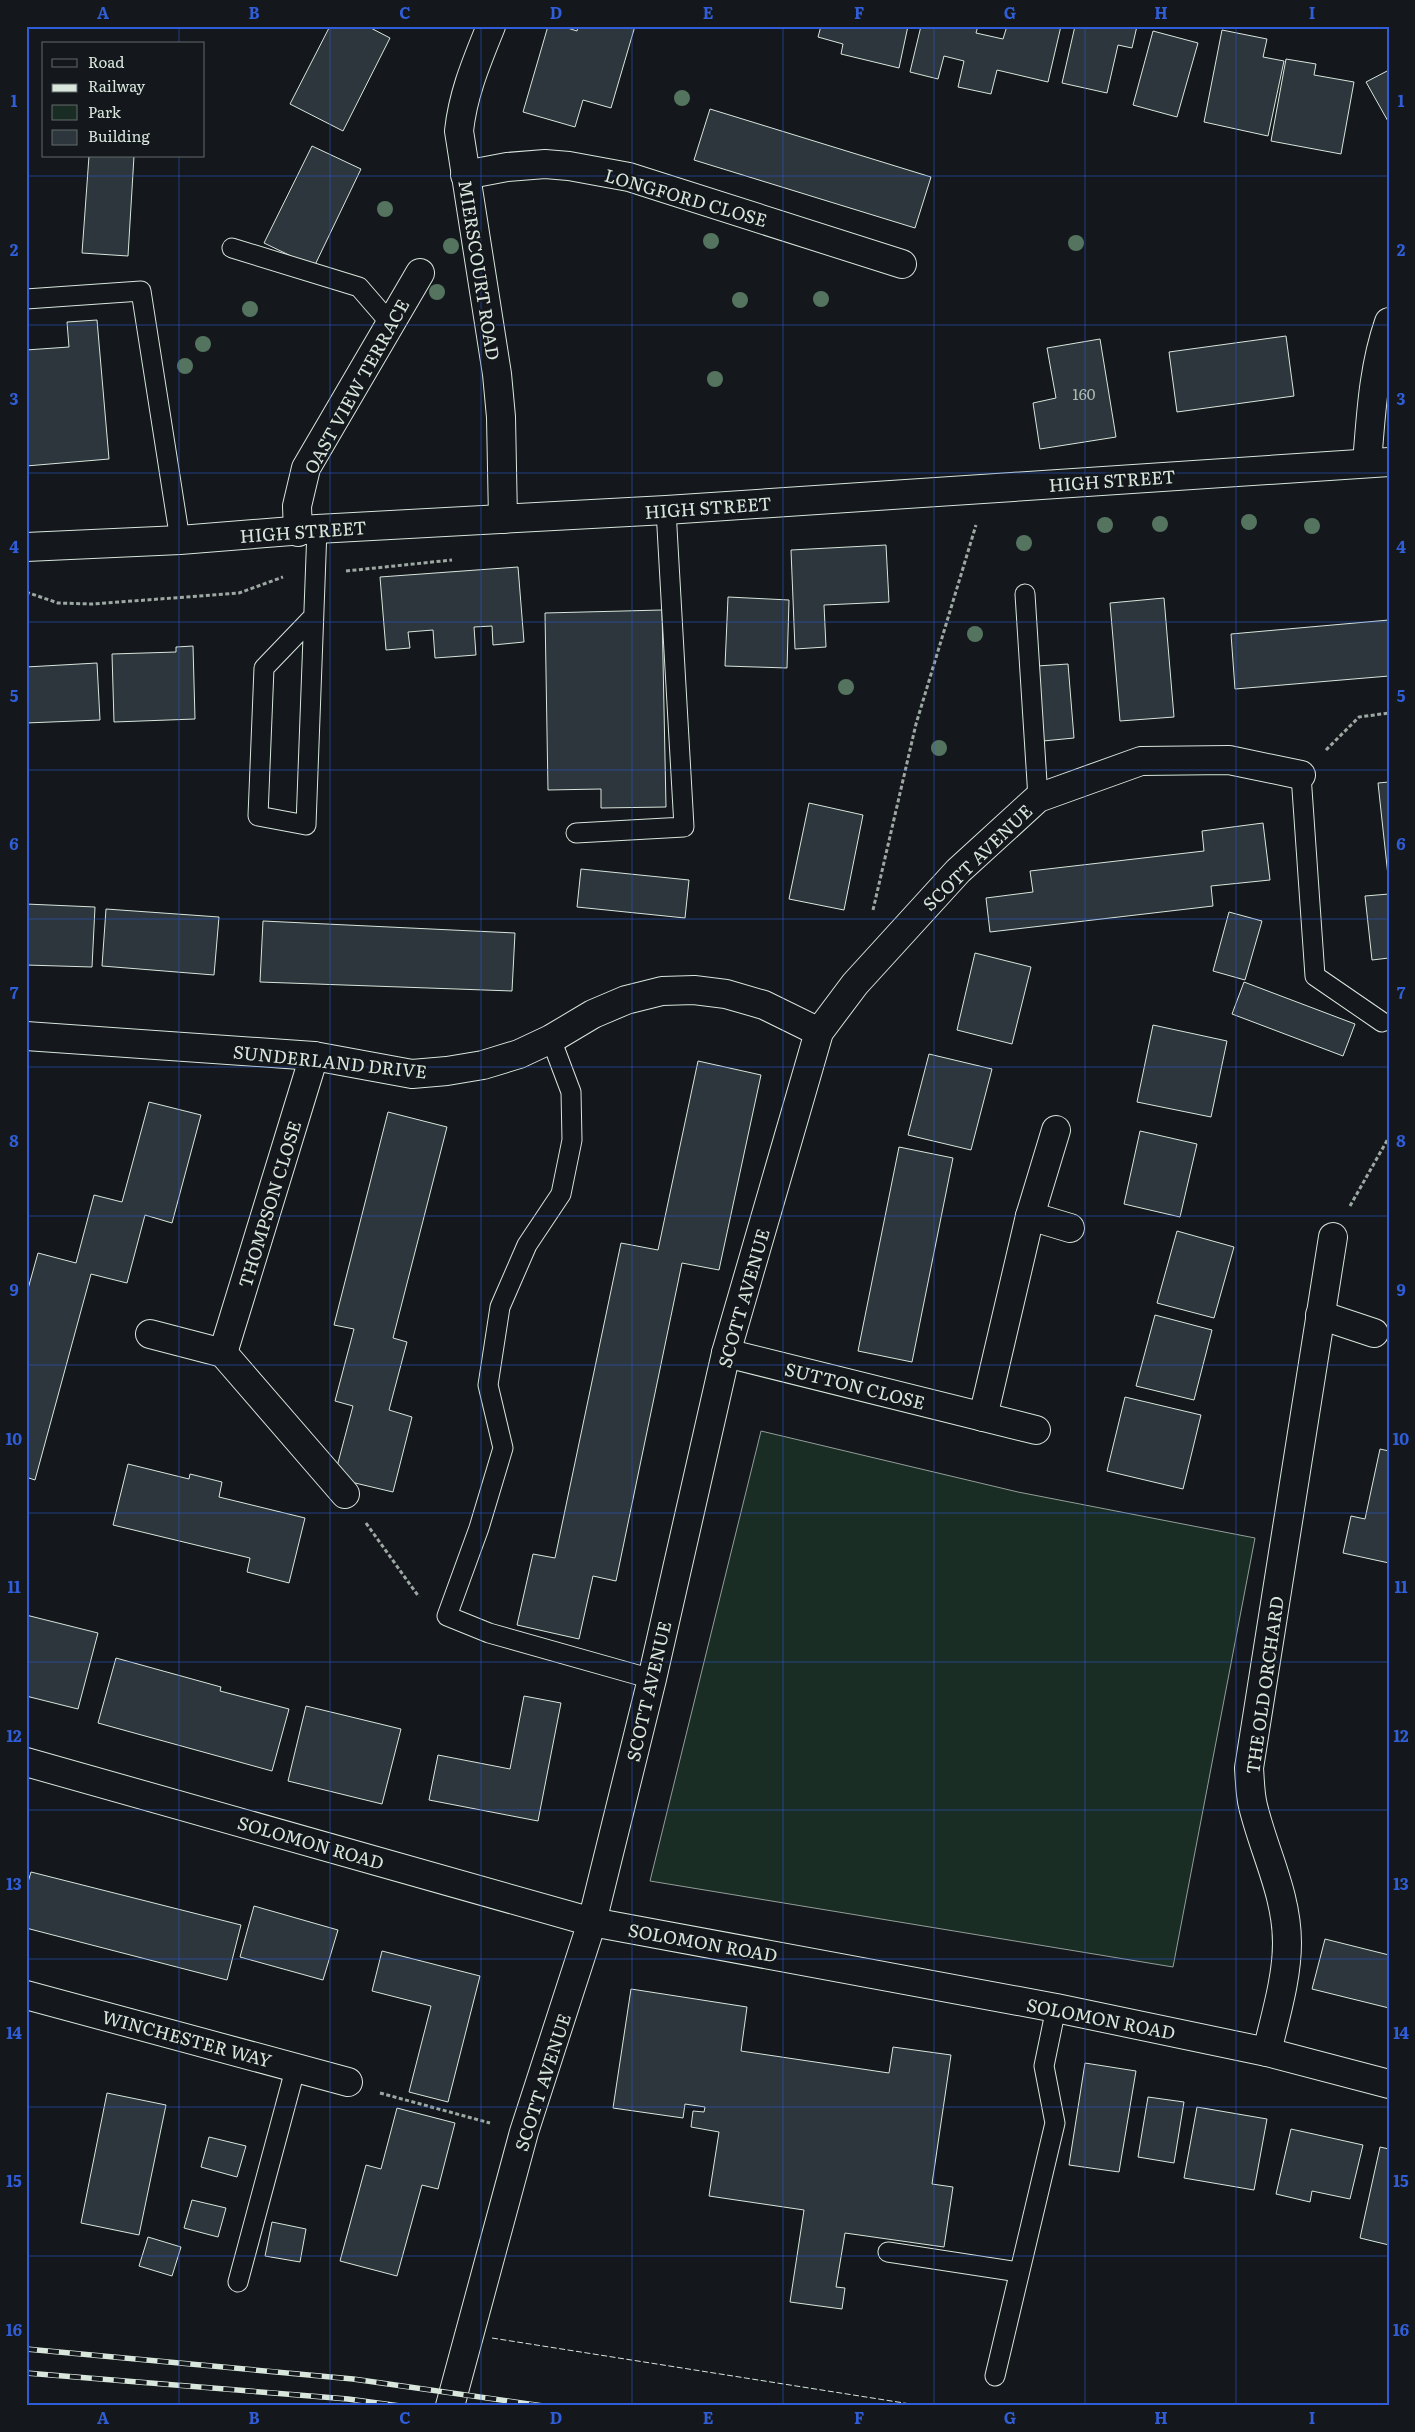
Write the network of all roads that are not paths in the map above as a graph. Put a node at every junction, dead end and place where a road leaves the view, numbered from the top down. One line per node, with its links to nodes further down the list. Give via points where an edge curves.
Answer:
1 (492, 26): 2 (street, MIERSCOURT ROAD, via 469,78 462,104 459,131)
2 (465, 175): 4 (street, LONGFORD CLOSE, via 545,164 629,177); 11 (street, MIERSCOURT ROAD, via 497,374)
3 (232, 248): 8 (lane, via 359,287)
4 (902, 264)
5 (420, 273): 8 (street, OAST VIEW TERRACE)
6 (26, 299): 13 (lane, via 142,291)
7 (1389, 322): 9 (street, via 1380,347 1372,405)
8 (391, 324): 12 (street, OAST VIEW TERRACE, via 306,468 297,506)
9 (1378, 462): 10 (street, HIGH STREET)
10 (666, 510): 11 (street, HIGH STREET); 19 (lane, via 684,827)
11 (503, 519): 12 (street, HIGH STREET)
12 (308, 530): 13 (street, HIGH STREET); 16 (lane)
13 (180, 540): 14 (street, HIGH STREET)
14 (26, 547)
15 (1025, 594): 18 (lane)
16 (313, 617): 16 (lane, via 313,637 306,825 258,816 264,668)
17 (1301, 775): 18 (street, SCOTT AVENUE, via 1229,760 1141,761); 20 (lane, via 1315,976)
18 (1038, 798): 21 (street, SCOTT AVENUE, via 958,871 856,984)
19 (576, 833)
20 (1382, 1022)
21 (819, 1032): 23 (street, SUNDERLAND DRIVE, via 764,1005 726,994 662,990 593,1014); 32 (street, SCOTT AVENUE)
22 (26, 1036): 24 (street, SUNDERLAND DRIVE)
23 (551, 1039): 24 (street, SUNDERLAND DRIVE, via 519,1054 483,1065 412,1074); 37 (lane, via 571,1092 572,1140 560,1194 527,1245 500,1307 488,1385 503,1448 448,1616 489,1633)
24 (314, 1056): 33 (street, THOMPSON CLOSE)
25 (1056, 1130): 26 (street)
26 (1030, 1216): 27 (street); 34 (street)
27 (1070, 1228)
28 (1333, 1237): 29 (street, THE OLD ORCHARD)
29 (1320, 1315): 30 (street); 42 (street, THE OLD ORCHARD, via 1249,1768 1252,1804 1276,1876 1287,1943)
30 (1374, 1333)
31 (150, 1334): 33 (street)
32 (726, 1352): 34 (street, SUTTON CLOSE); 37 (street, SCOTT AVENUE)
33 (223, 1353): 36 (street)
34 (983, 1417): 35 (street, SUTTON CLOSE)
35 (1036, 1430)
36 (345, 1494)
37 (652, 1679): 39 (street, SCOTT AVENUE)
38 (26, 1762): 39 (street, SOLOMON ROAD)
39 (592, 1922): 41 (street, SOLOMON ROAD); 50 (street, SCOTT AVENUE, via 524,2132)
40 (26, 1995): 43 (street, WINCHESTER WAY)
41 (1056, 2008): 42 (street, SOLOMON ROAD); 47 (lane, via 1044,2066 1055,2123)
42 (1267, 2052): 45 (street, SOLOMON ROAD)
43 (296, 2066): 44 (street, WINCHESTER WAY); 48 (lane)
44 (348, 2082)
45 (1389, 2084)
46 (888, 2252): 47 (lane)
47 (1019, 2272): 49 (lane)
48 (238, 2282)
49 (995, 2376)
50 (450, 2406)

